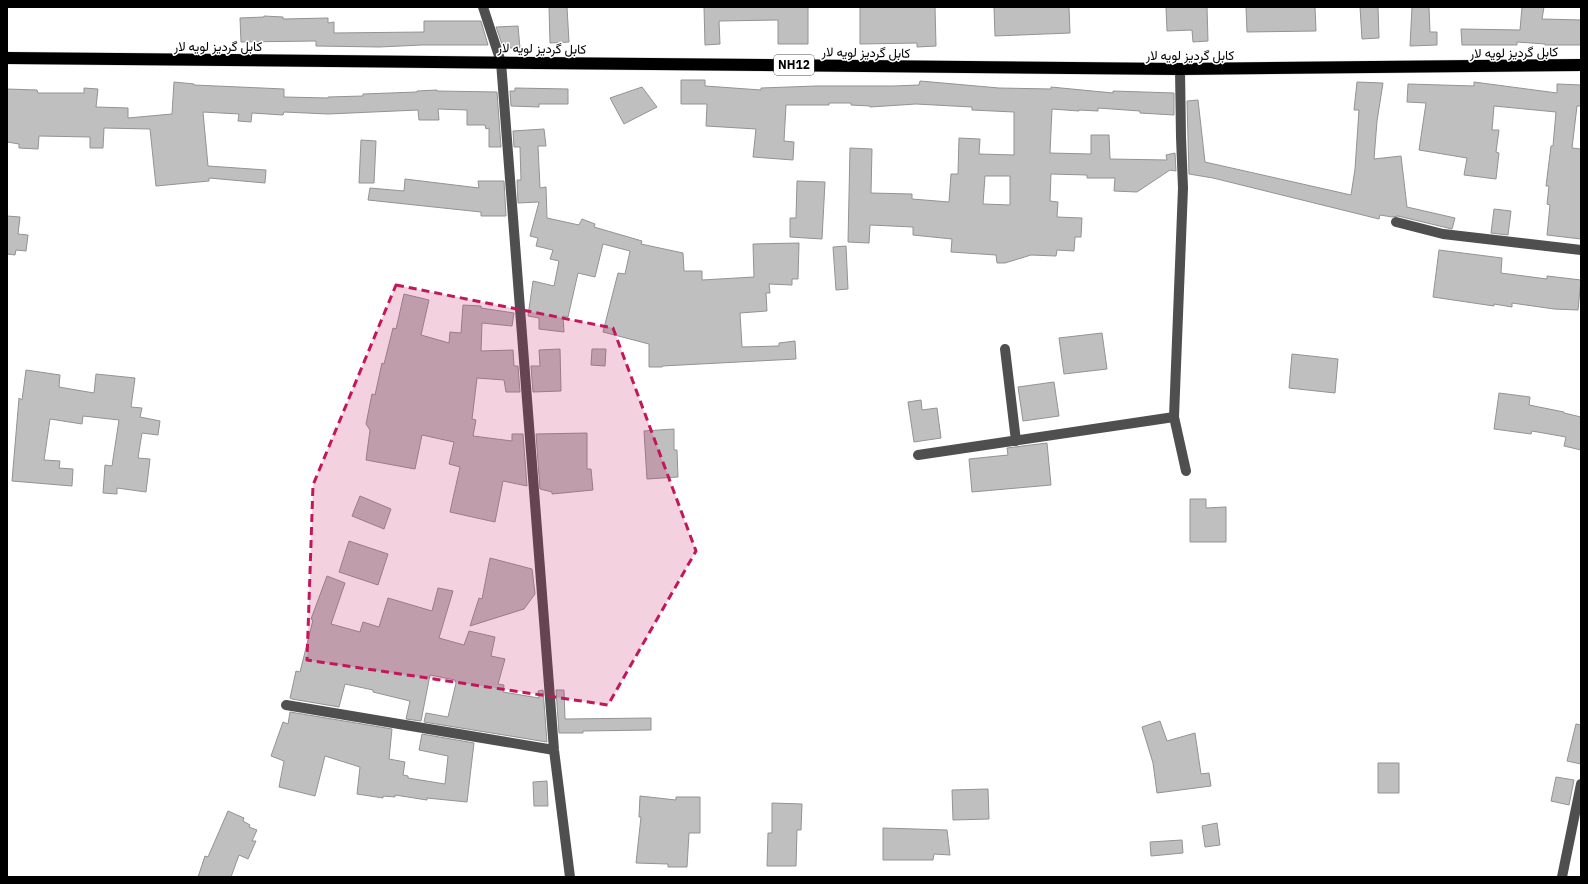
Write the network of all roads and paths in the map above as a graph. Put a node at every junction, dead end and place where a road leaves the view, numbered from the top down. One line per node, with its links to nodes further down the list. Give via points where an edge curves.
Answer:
1 (483, 7): 3 (street)
2 (7, 58): 3 (highway, کابل گردیز لویه لار / NH12)
3 (501, 62): 5 (highway, کابل گردیز لویه لار / NH12); 14 (street)
4 (1581, 66): 5 (highway, کابل گردیز لویه لار / NH12)
5 (1180, 69): 9 (street, via 1183,188)
6 (1396, 222): 7 (street, via 1443,234)
7 (1581, 250)
8 (1005, 349): 10 (street)
9 (1174, 418): 10 (street); 12 (street)
10 (1016, 441): 11 (street)
11 (918, 455)
12 (1186, 471)
13 (286, 705): 14 (street)
14 (554, 750): 16 (street)
15 (1581, 784): 17 (street)
16 (570, 877)
17 (1562, 877)

